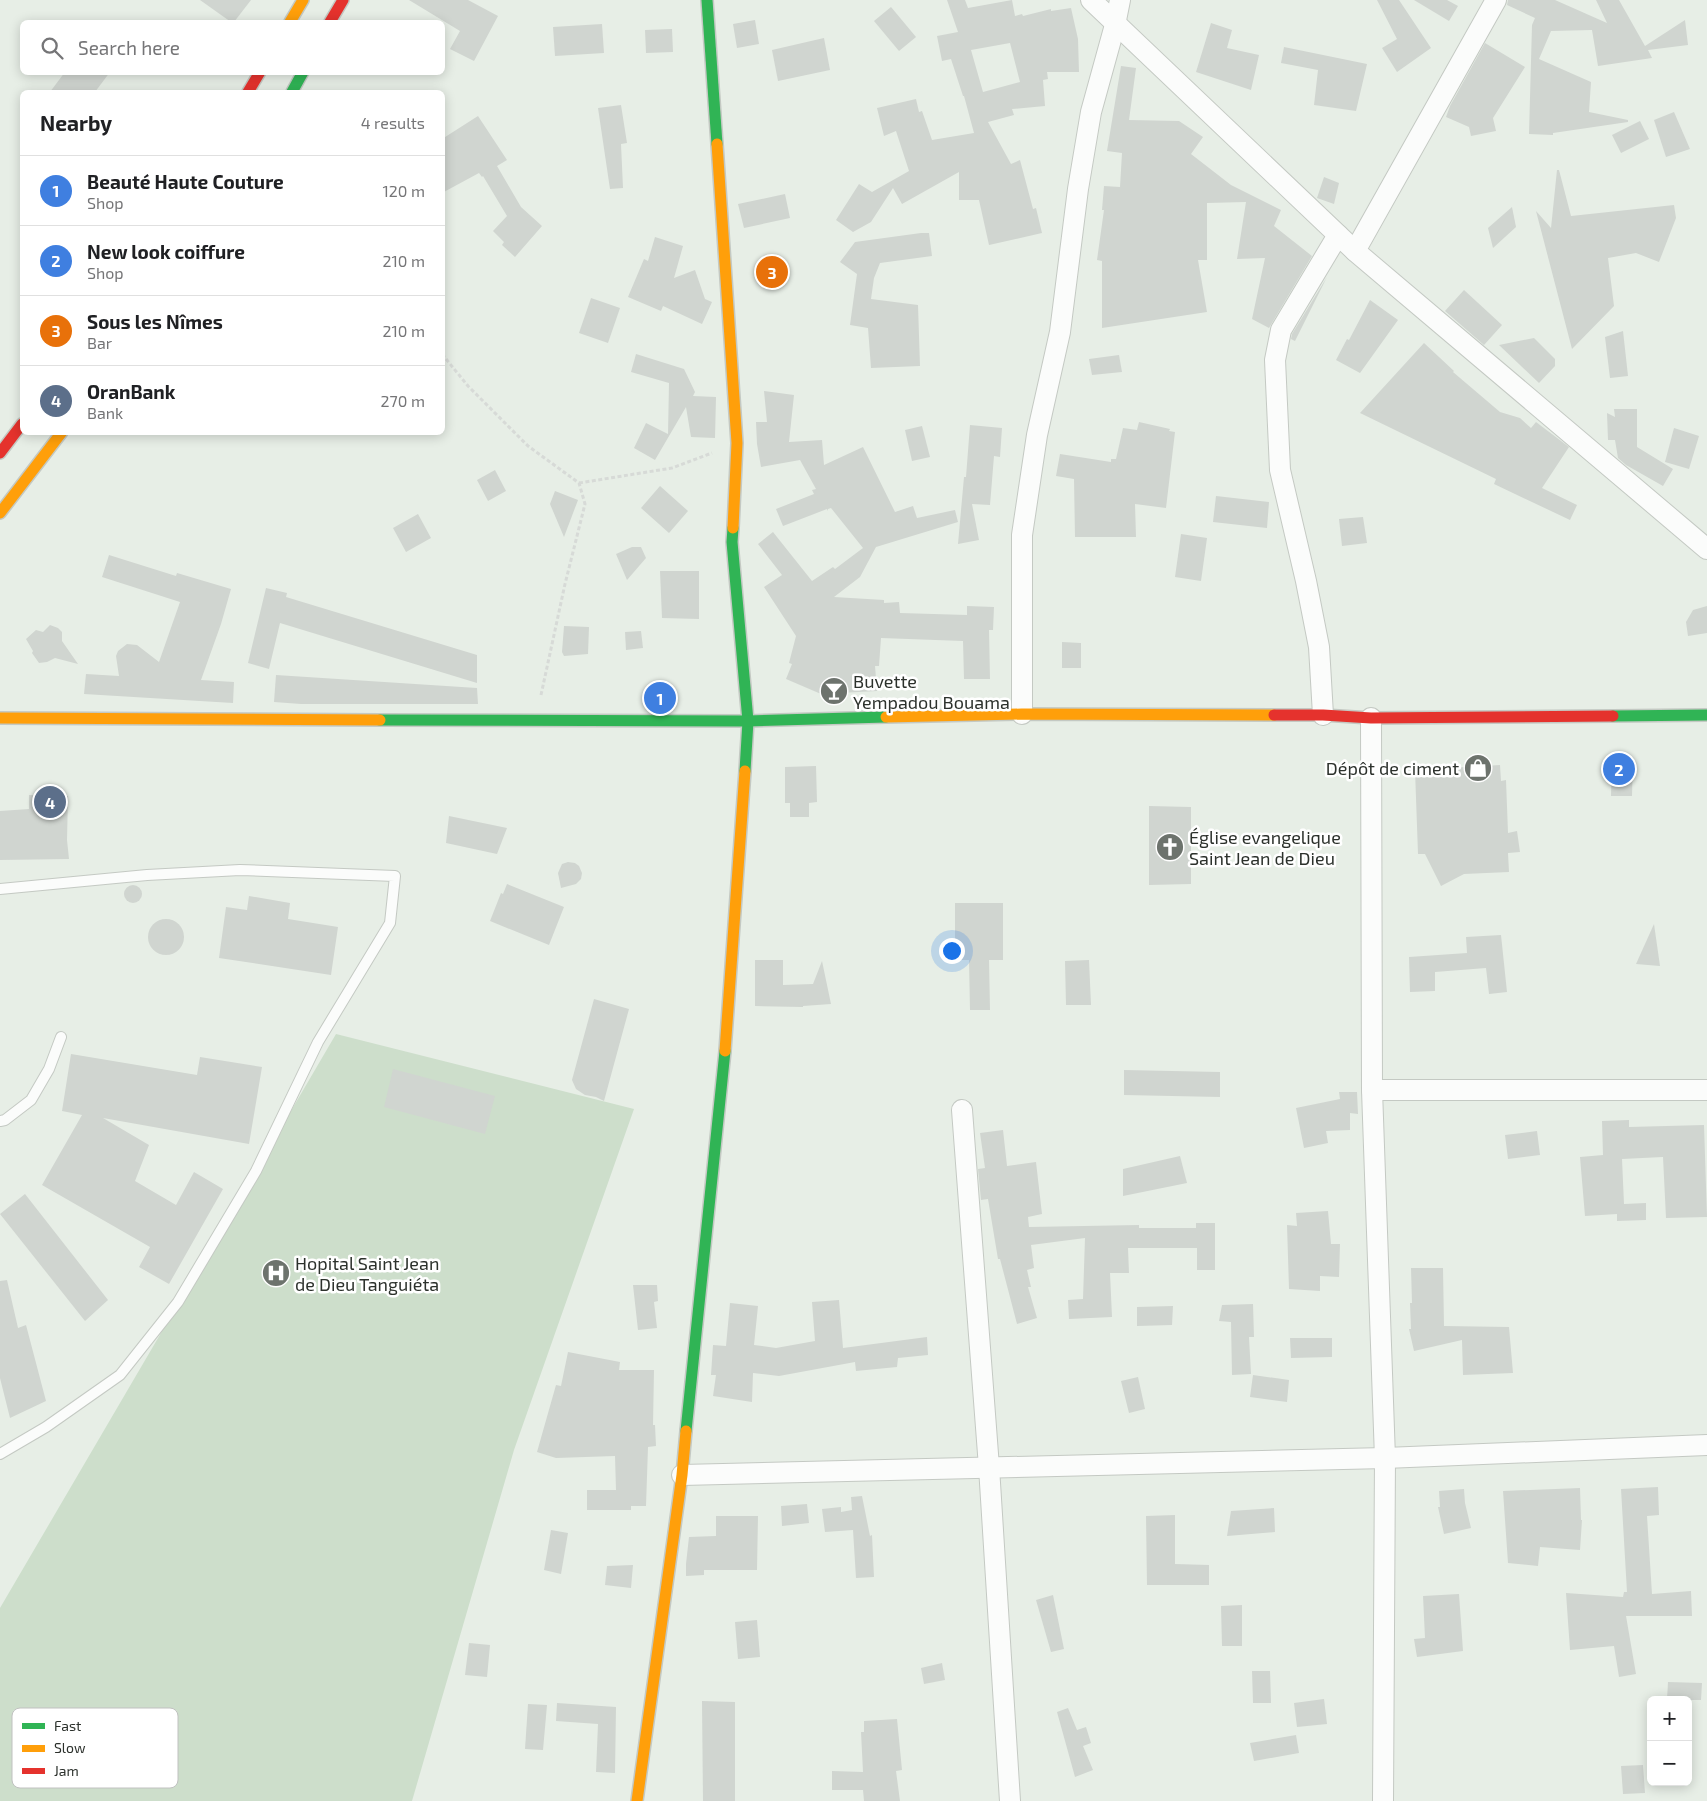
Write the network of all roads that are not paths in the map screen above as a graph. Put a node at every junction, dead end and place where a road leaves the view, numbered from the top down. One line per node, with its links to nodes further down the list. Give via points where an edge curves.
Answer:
1 (303, 0): 7 (main road)
2 (343, 0): 8 (main road)
3 (707, 0): 26 (main road, via 737,443 732,542)
4 (1091, 0): 9 (street)
5 (1120, 0): 9 (street)
6 (1496, 0): 15 (street)
7 (291, 20)
8 (331, 20)
9 (1116, 25): 14 (street); 21 (street, via 1091,112 1060,332 1037,435 1022,535)
10 (258, 75): 12 (main road)
11 (301, 75): 13 (main road)
12 (249, 90)
13 (293, 90)
14 (1338, 235): 15 (street); 22 (street, via 1281,330 1275,360 1280,470 1319,647)
15 (1355, 251): 20 (street)
16 (20, 427): 18 (main road)
17 (60, 435): 19 (main road)
18 (0, 453)
19 (0, 513)
20 (1707, 549)
21 (1022, 714): 22 (main road); 26 (main road)
22 (1323, 715): 25 (main road)
23 (1707, 715): 25 (main road)
24 (0, 718): 26 (main road)
25 (1371, 718): 29 (street)
26 (748, 721): 37 (main road, via 727,1033)
27 (0, 889): 34 (lane, via 240,870 395,876 390,923 318,1042 256,1171 178,1302 120,1375 46,1427)
28 (62, 1037): 32 (lane, via 31,1100)
29 (1372, 1090): 30 (street); 35 (street)
30 (1707, 1090)
31 (962, 1110): 36 (street)
32 (0, 1121)
33 (1707, 1445): 35 (street)
34 (0, 1454)
35 (1385, 1458): 36 (street); 40 (street)
36 (989, 1467): 37 (street); 39 (street)
37 (682, 1475): 38 (main road)
38 (637, 1801)
39 (1010, 1801)
40 (1383, 1801)

